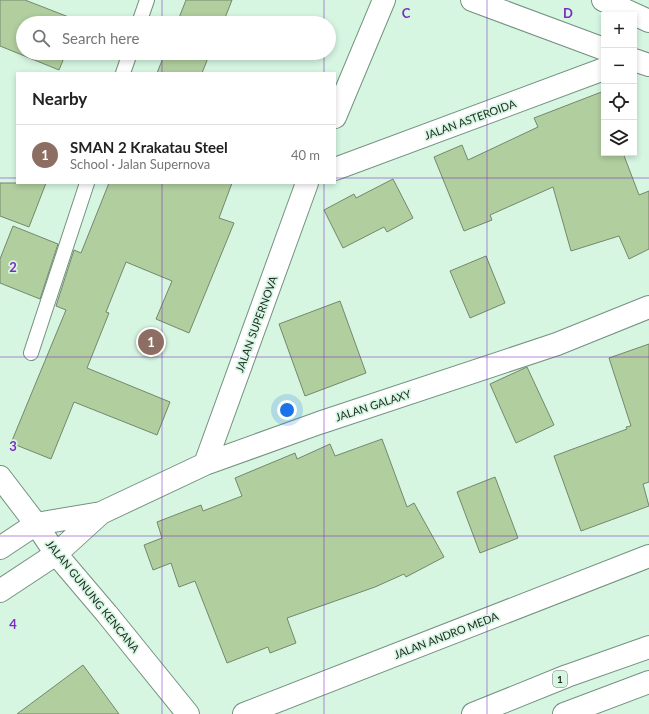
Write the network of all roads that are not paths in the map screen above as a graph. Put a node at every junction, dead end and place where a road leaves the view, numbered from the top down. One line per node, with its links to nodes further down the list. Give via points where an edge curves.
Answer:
1 (147, 0): 5 (lane)
2 (384, 0): 13 (main road)
3 (472, 0): 7 (main road)
4 (603, 0): 6 (main road)
5 (141, 16)
6 (649, 21)
7 (601, 48)
8 (128, 60): 12 (lane)
9 (637, 61): 10 (main road)
10 (649, 65)
11 (601, 70): 14 (main road, JALAN ASTEROIDA)
12 (123, 72)
13 (336, 115)
14 (336, 169)
15 (87, 184): 18 (lane)
16 (307, 184): 19 (main road, JALAN SUPERNOVA)
17 (649, 307): 19 (main road, JALAN GALAXY, via 558,344 319,423)
18 (31, 353)
19 (205, 464): 21 (main road, JALAN GALAXY)
20 (0, 477): 22 (main road, JALAN GUNUNG KENCANA)
21 (101, 513): 22 (main road, JALAN GALAXY); 24 (main road, JALAN GALAXY)
22 (36, 524): 23 (main road, JALAN GALAXY); 24 (main road, JALAN GUNUNG KENCANA)
23 (0, 548)
24 (56, 554): 26 (main road, JALAN GALAXY); 30 (main road, JALAN GUNUNG KENCANA)
25 (649, 556): 31 (main road, JALAN ANDRO MEDA)
26 (0, 591)
27 (649, 647): 32 (main road, 1)
28 (649, 682): 29 (main road)
29 (573, 712)
30 (188, 714)
31 (244, 714)
32 (472, 714)

